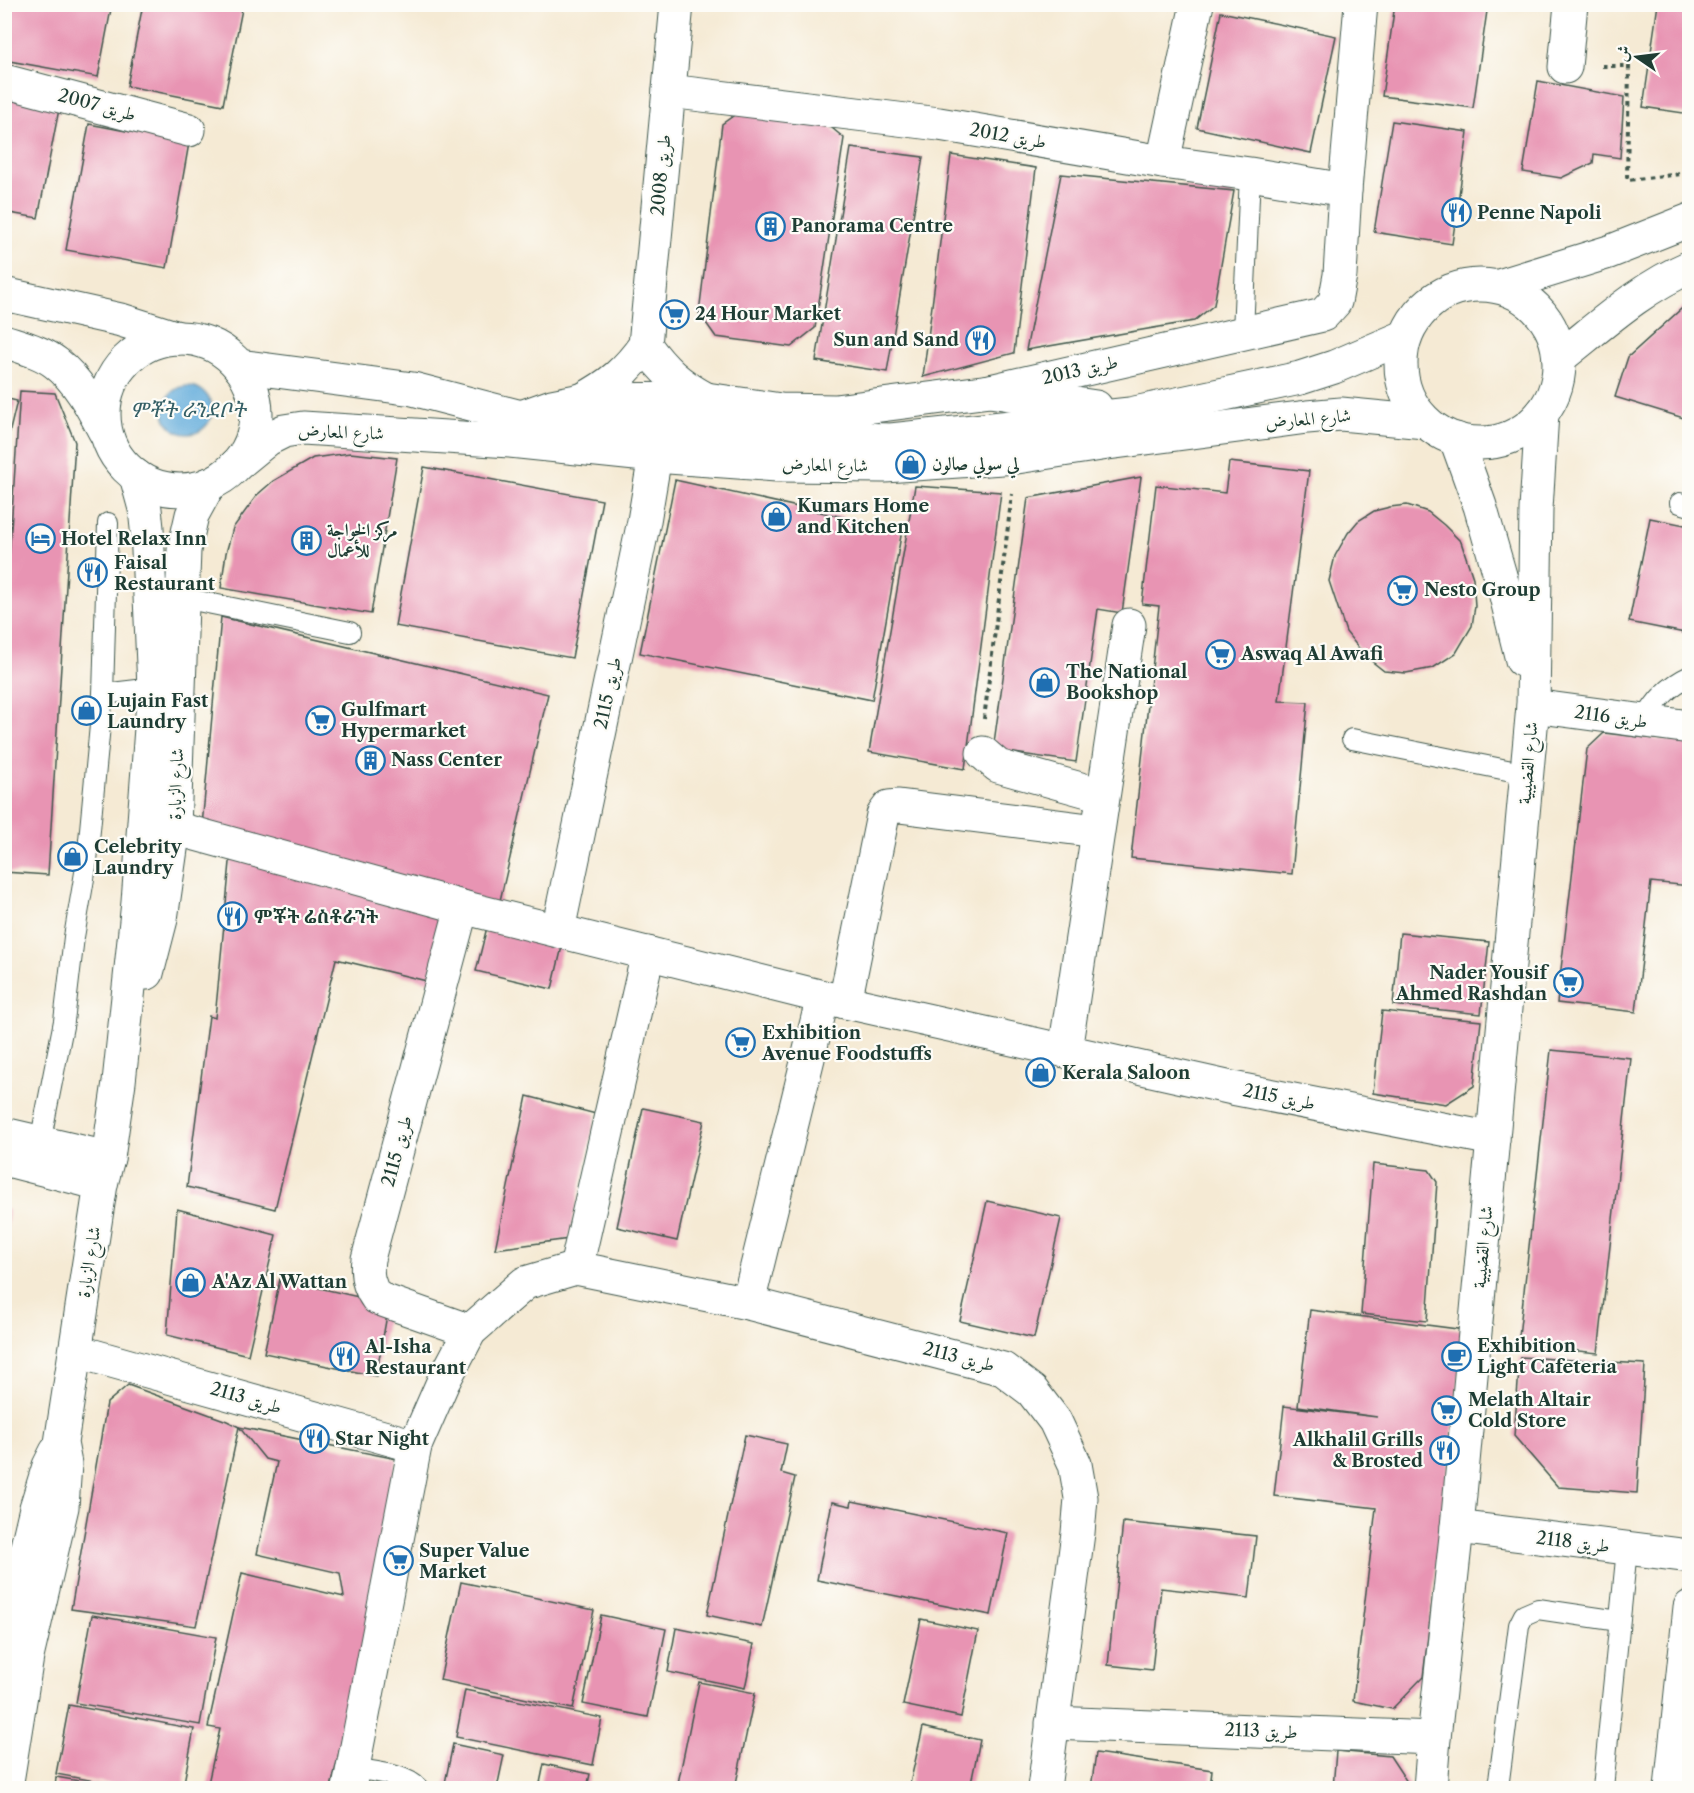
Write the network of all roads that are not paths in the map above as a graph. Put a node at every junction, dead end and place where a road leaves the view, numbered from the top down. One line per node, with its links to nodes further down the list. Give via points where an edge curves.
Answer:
1 (677, 4): 7 (street, طريق 2008)
2 (1197, 4): 9 (street)
3 (1361, 4): 11 (street, طريق 2013)
4 (1571, 4): 5 (street)
5 (1565, 67)
6 (4, 81): 8 (street, طريق 2007)
7 (669, 91): 9 (street, طريق 2012, via 939,124); 20 (street, طريق 2008)
8 (189, 130)
9 (1162, 162): 10 (street, طريق 2012)
10 (1250, 174): 11 (street, طريق 2012); 16 (lane)
11 (1345, 190): 16 (street, طريق 2013, via 1335,302 1323,315)
12 (1689, 220): 14 (street, via 1609,252)
13 (1689, 267): 21 (street, via 1638,296)
14 (1499, 286): 17 (street, via 1471,284 1445,292 1423,308); 21 (street, via 1536,307 1552,330)
15 (4, 294): 18 (street, via 89,312)
16 (1243, 332): 23 (street, طريق 2013)
17 (1404, 337): 27 (street, شارع المعارض, via 1300,378); 29 (street, via 1402,382)
18 (178, 338): 22 (street, via 212,345); 30 (street, via 137,351 116,374 105,404)
19 (4, 341): 30 (street, via 56,363 87,398)
20 (645, 345): 24 (street, via 671,377); 25 (street, via 618,378)
21 (1559, 358): 26 (street, via 1556,387)
22 (239, 366): 28 (street, شارع المعارض, via 413,389); 33 (street, via 253,392 255,424 244,454)
23 (990, 390): 24 (street, طريق 2013, via 835,411 782,410); 27 (street)
24 (706, 399): 25 (street, طريق 2013)
25 (582, 400): 28 (street, طريق 2013)
26 (1542, 412): 31 (street, via 1533,423 1508,438 1490,443); 42 (street, شارع القضيبية, via 1536,509)
27 (1130, 414): 28 (street, شارع المعارض, via 891,440 782,437)
28 (521, 417)
29 (1425, 422): 31 (street); 32 (street, شارع المعارض, via 1341,414 1017,457 885,466 777,465)
30 (107, 436): 34 (street, via 118,458)
31 (1456, 440): 42 (street, شارع القضيبية, via 1480,506)
32 (655, 456): 33 (street, شارع المعارض, via 510,441 303,428 284,431 268,440); 52 (street, طريق 2115)
33 (222, 475): 34 (street, via 194,489 178,490 162,488); 36 (street, شارع الزبارة, via 192,515 184,550)
34 (136, 476): 40 (street, شارع الزبارة, via 147,528)
35 (108, 523): 41 (lane)
36 (183, 597): 38 (lane); 49 (street, شارع الزبارة)
37 (1129, 625): 48 (street)
38 (351, 632)
39 (1689, 676): 43 (lane, via 1662,695)
40 (154, 688): 41 (lane); 56 (street, شارع الزبارة)
41 (102, 694): 59 (lane, via 87,861 64,1020)
42 (1533, 706): 43 (street, طريق 2116); 47 (street, شارع القضيبية)
43 (1644, 721): 44 (street, طريق 2116)
44 (1689, 727)
45 (1352, 739): 47 (lane)
46 (983, 753): 48 (street, via 998,766)
47 (1527, 774): 58 (street, شارع القضيبية)
48 (1102, 795): 50 (street)
49 (174, 828): 51 (street, طريق 2115); 56 (street, شارع الزبارة, via 161,919)
50 (1097, 831): 54 (street, via 889,807 883,815); 55 (street)
51 (462, 907): 52 (street, طريق 2115); 63 (street, طريق 2115, via 367,1270 377,1298)
52 (558, 930): 53 (street, طريق 2115)
53 (648, 953): 54 (street, طريق 2115); 61 (street)
54 (834, 999): 55 (street, طريق 2115); 62 (street)
55 (1065, 1051): 58 (street, طريق 2115)
56 (119, 1082): 60 (street, شارع الزبارة)
57 (4, 1134): 59 (street)
58 (1493, 1139): 66 (street, شارع القضيبية)
59 (27, 1156): 60 (street)
60 (105, 1171): 64 (street, شارع الزبارة)
61 (576, 1268): 62 (street, طريق 2113); 63 (street, طريق 2113, via 525,1283)
62 (748, 1303): 72 (street, طريق 2113, via 1004,1369 1032,1391 1055,1421 1076,1464 1081,1498)
63 (470, 1331): 65 (street, طريق 2113)
64 (76, 1351): 65 (street, طريق 2113); 71 (street, شارع الزبارة, via 62,1443 62,1507)
65 (415, 1446): 74 (street, طريق 2113)
66 (1457, 1527): 67 (street, طريق 2118); 73 (street, شارع القضيبية)
67 (1627, 1549): 68 (street, طريق 2118); 70 (lane)
68 (1689, 1556)
69 (1689, 1607): 81 (street)
70 (1619, 1621): 79 (lane, via 1538,1609 1524,1615 1519,1625); 80 (lane)
71 (13, 1641): 75 (street, شارع الزبارة)
72 (1052, 1723): 73 (street, طريق 2113); 77 (street, طريق 2113)
73 (1434, 1738): 78 (street, شارع القضيبية)
74 (351, 1778): 76 (lane, via 402,1777)
75 (6, 1788)
76 (418, 1788)
77 (1044, 1788)
78 (1430, 1788)
79 (1498, 1788)
80 (1603, 1788)
81 (1671, 1788)

